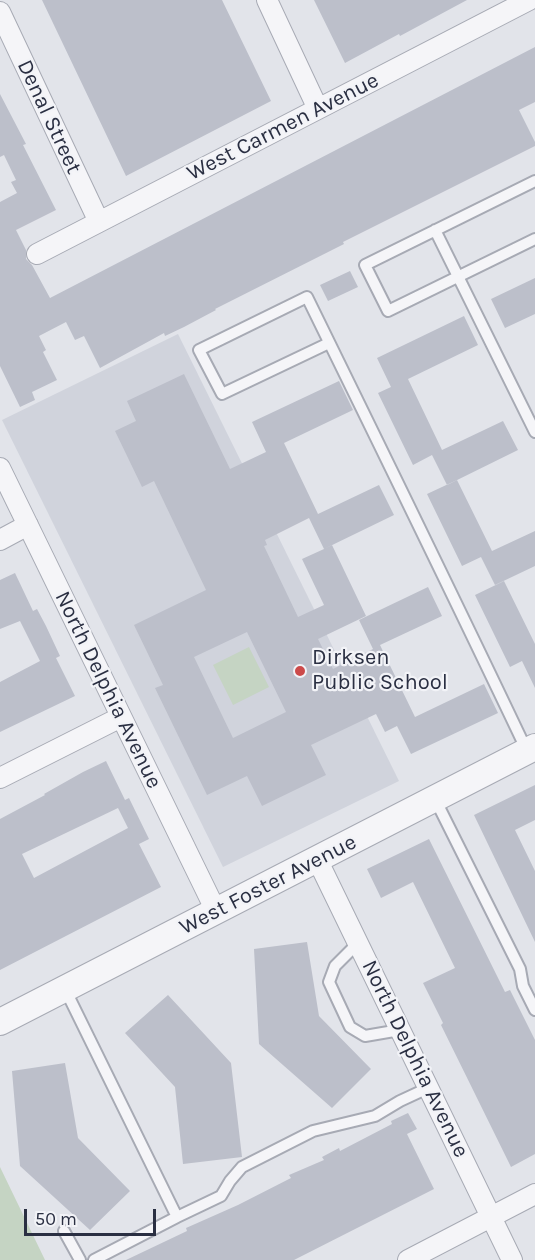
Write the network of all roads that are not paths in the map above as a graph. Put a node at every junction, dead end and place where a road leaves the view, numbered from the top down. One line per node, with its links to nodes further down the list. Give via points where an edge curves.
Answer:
1 (267, 0): 4 (street)
2 (529, 0): 4 (street, West Carmen Avenue)
3 (0, 12): 6 (street, Denal Street)
4 (318, 109): 6 (street, West Carmen Avenue)
5 (535, 181): 7 (lane)
6 (99, 222): 9 (street, West Carmen Avenue)
7 (435, 230): 10 (lane); 10 (lane, via 365,265 388,311)
8 (535, 238): 10 (lane)
9 (37, 254)
10 (458, 277): 12 (lane)
11 (329, 343): 11 (lane, via 307,297 199,350 222,394); 17 (lane)
12 (535, 432)
13 (0, 468): 14 (street, North Delphia Avenue)
14 (28, 525): 15 (street); 16 (street, North Delphia Avenue)
15 (0, 540)
16 (121, 717): 18 (street); 21 (street, North Delphia Avenue)
17 (531, 749): 19 (street, West Foster Avenue)
18 (0, 778)
19 (435, 798): 20 (street, West Foster Avenue); 24 (lane, via 520,969 523,986)
20 (317, 859): 21 (street, West Foster Avenue); 22 (street, North Delphia Avenue)
21 (216, 911): 23 (street, West Foster Avenue)
22 (358, 943): 26 (street, North Delphia Avenue); 26 (lane, via 335,966 329,982 350,1027 365,1036)
23 (64, 989): 25 (street, West Foster Avenue); 29 (lane)
24 (535, 1010)
25 (0, 1022)
26 (400, 1030): 27 (street, North Delphia Avenue)
27 (429, 1088): 29 (lane, via 375,1116 313,1131 242,1167 221,1196); 30 (street, North Delphia Avenue)
28 (535, 1194): 30 (street)
29 (177, 1216): 33 (lane)
30 (491, 1217): 34 (street); 35 (street, North Delphia Avenue)
31 (64, 1231): 32 (lane)
32 (80, 1260)
33 (94, 1260)
34 (408, 1260)
35 (512, 1260)

